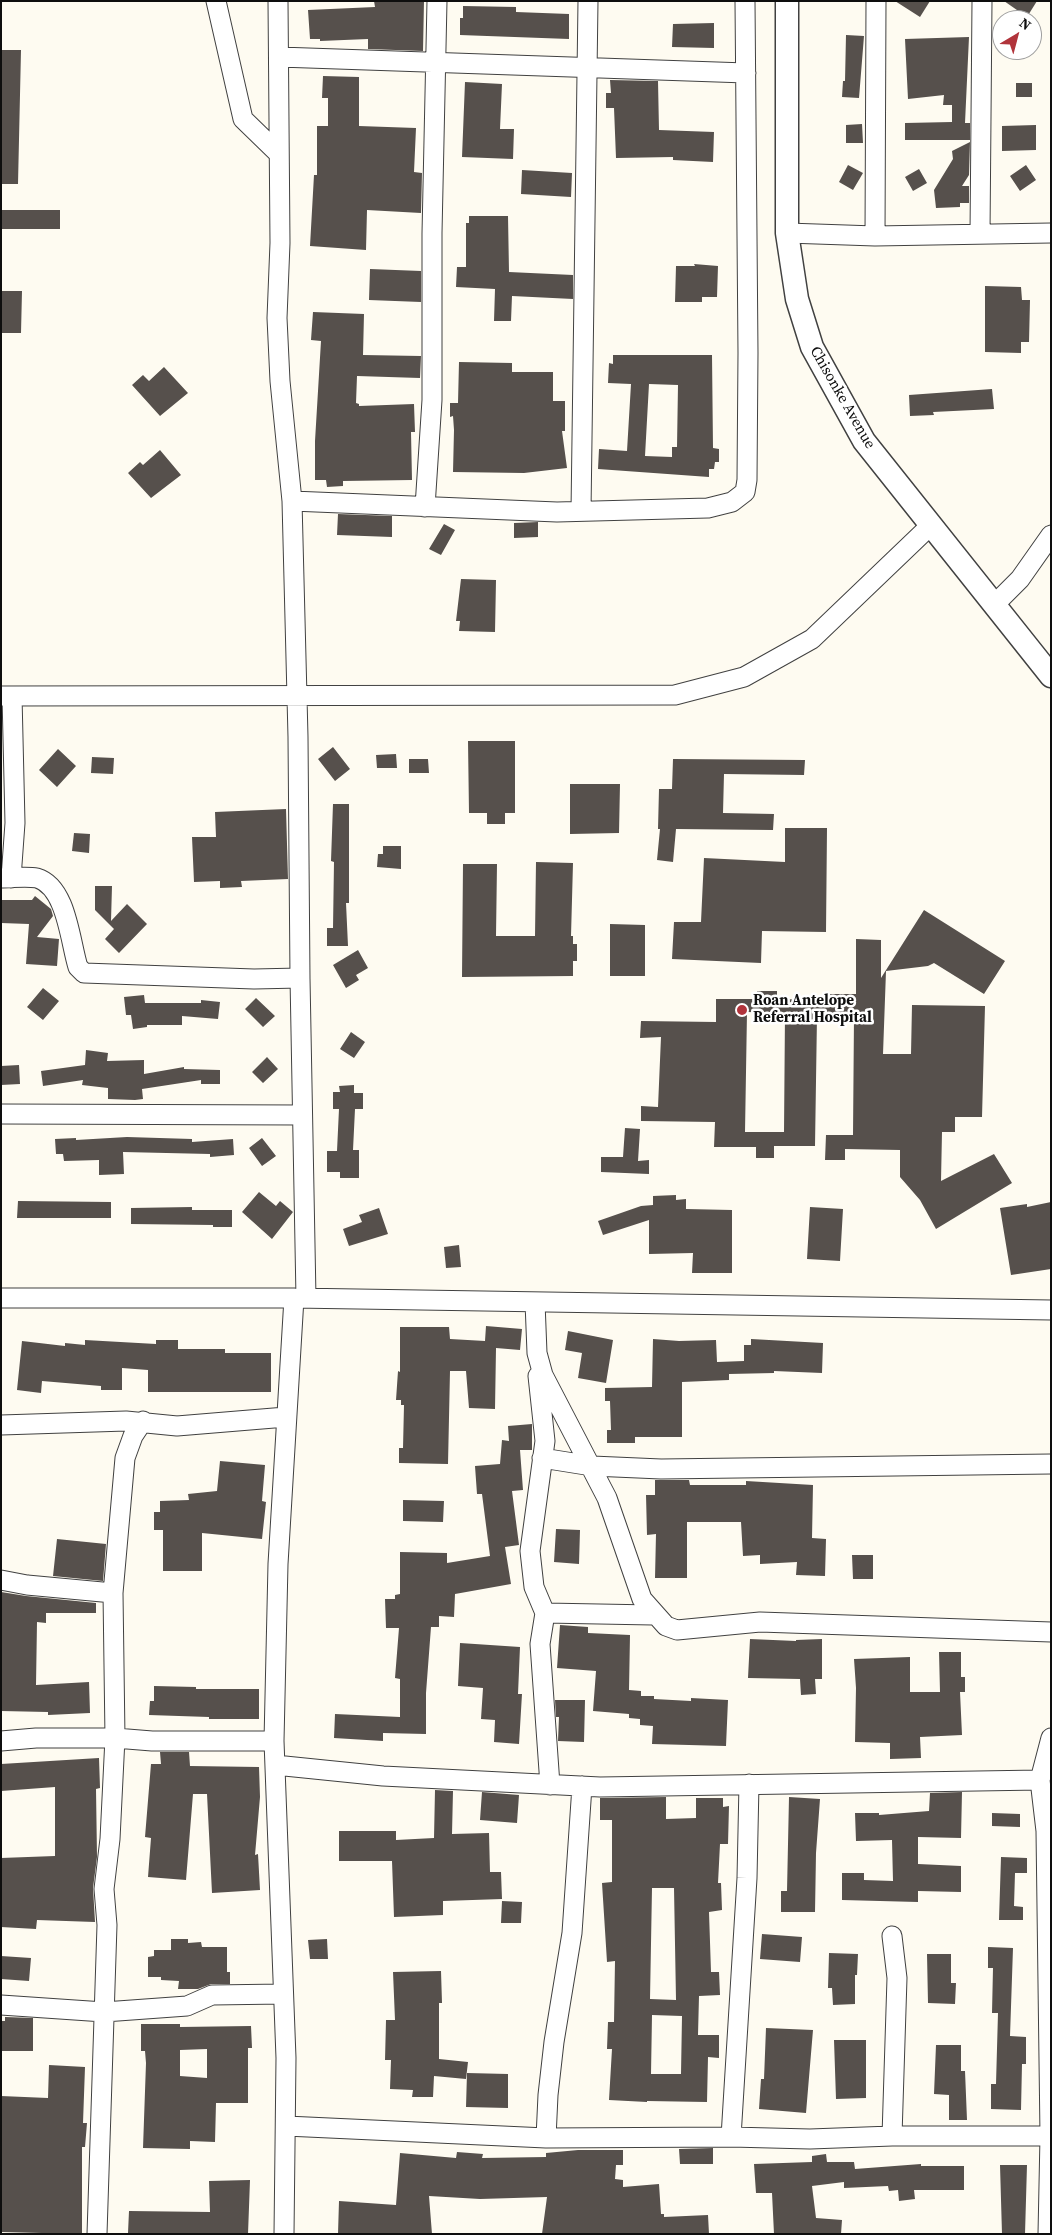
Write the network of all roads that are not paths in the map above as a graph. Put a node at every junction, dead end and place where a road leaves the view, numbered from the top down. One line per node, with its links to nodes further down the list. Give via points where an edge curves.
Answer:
1 (216, 1): 13 (street, via 243,119)
2 (278, 1): 9 (street)
3 (437, 1): 10 (street)
4 (588, 1): 11 (street)
5 (745, 1): 12 (street)
6 (787, 1): 14 (street, Chisonke Avenue)
7 (876, 1): 17 (street)
8 (982, 1): 16 (street)
9 (279, 57): 10 (street); 13 (street)
10 (436, 64): 11 (street); 19 (street, via 432,400)
11 (587, 67): 12 (street); 20 (street)
12 (746, 73): 20 (street, via 748,353 745,492 732,502 708,508)
13 (279, 154): 18 (street, via 277,318)
14 (787, 233): 17 (street); 21 (street, Chisonke Avenue, via 797,298 812,347 864,441)
15 (1051, 233): 16 (street)
16 (980, 234): 17 (street)
17 (876, 236)
18 (292, 502): 19 (street); 26 (street)
19 (425, 507): 20 (street)
20 (580, 511)
21 (930, 526): 23 (street, Chisonke Avenue); 26 (street, via 812,638 744,677 675,695)
22 (1051, 535): 23 (street, via 1020,579)
23 (994, 605): 24 (street, Chisonke Avenue)
24 (1051, 676)
25 (7, 696): 26 (street); 27 (street, via 15,823)
26 (297, 697): 28 (street)
27 (6, 878): 28 (street, via 37,878 53,890 63,907 76,960 84,973)
28 (300, 978): 30 (street)
29 (1, 1114): 30 (street)
30 (302, 1115): 32 (street)
31 (1, 1298): 32 (street)
32 (300, 1298): 33 (street); 36 (street)
33 (535, 1302): 34 (street); 35 (street)
34 (1051, 1310)
35 (537, 1353): 39 (street, via 544,1441); 41 (street, via 552,1396)
36 (286, 1417): 37 (street, via 177,1426); 49 (street, via 278,1564)
37 (144, 1421): 38 (street); 43 (street, via 133,1436 125,1458)
38 (1, 1425)
39 (542, 1458): 41 (street); 44 (street, via 530,1551 534,1587)
40 (1051, 1464): 41 (street, via 661,1469)
41 (592, 1466): 45 (street, via 607,1498 642,1600)
42 (1, 1580): 43 (street)
43 (113, 1593): 47 (street)
44 (545, 1613): 45 (street); 54 (street, via 540,1644)
45 (653, 1615): 46 (street, via 677,1630 760,1622)
46 (1051, 1632)
47 (115, 1738): 49 (street); 50 (street, via 36,1738); 60 (street, via 104,1889 107,1925)
48 (1051, 1738): 52 (street)
49 (274, 1741): 51 (street)
50 (1, 1742)
51 (274, 1765): 54 (street, via 383,1776); 58 (street)
52 (1040, 1780): 53 (street); 57 (street, via 1046,1831)
53 (749, 1784): 55 (street); 64 (street)
54 (550, 1785): 55 (street)
55 (582, 1786): 65 (street, via 572,1933 554,2042)
56 (892, 1936): 62 (street, via 897,1978)
57 (1049, 1939): 63 (street)
58 (283, 1994): 60 (street, via 212,1995 187,2006); 61 (street)
59 (1, 2005): 60 (street)
60 (104, 2012): 66 (street)
61 (286, 2126): 65 (street); 67 (street)
62 (892, 2136): 63 (street); 64 (street)
63 (1050, 2136): 68 (street)
64 (731, 2137): 65 (street)
65 (546, 2138)
66 (97, 2234)
67 (284, 2234)
68 (1048, 2234)

